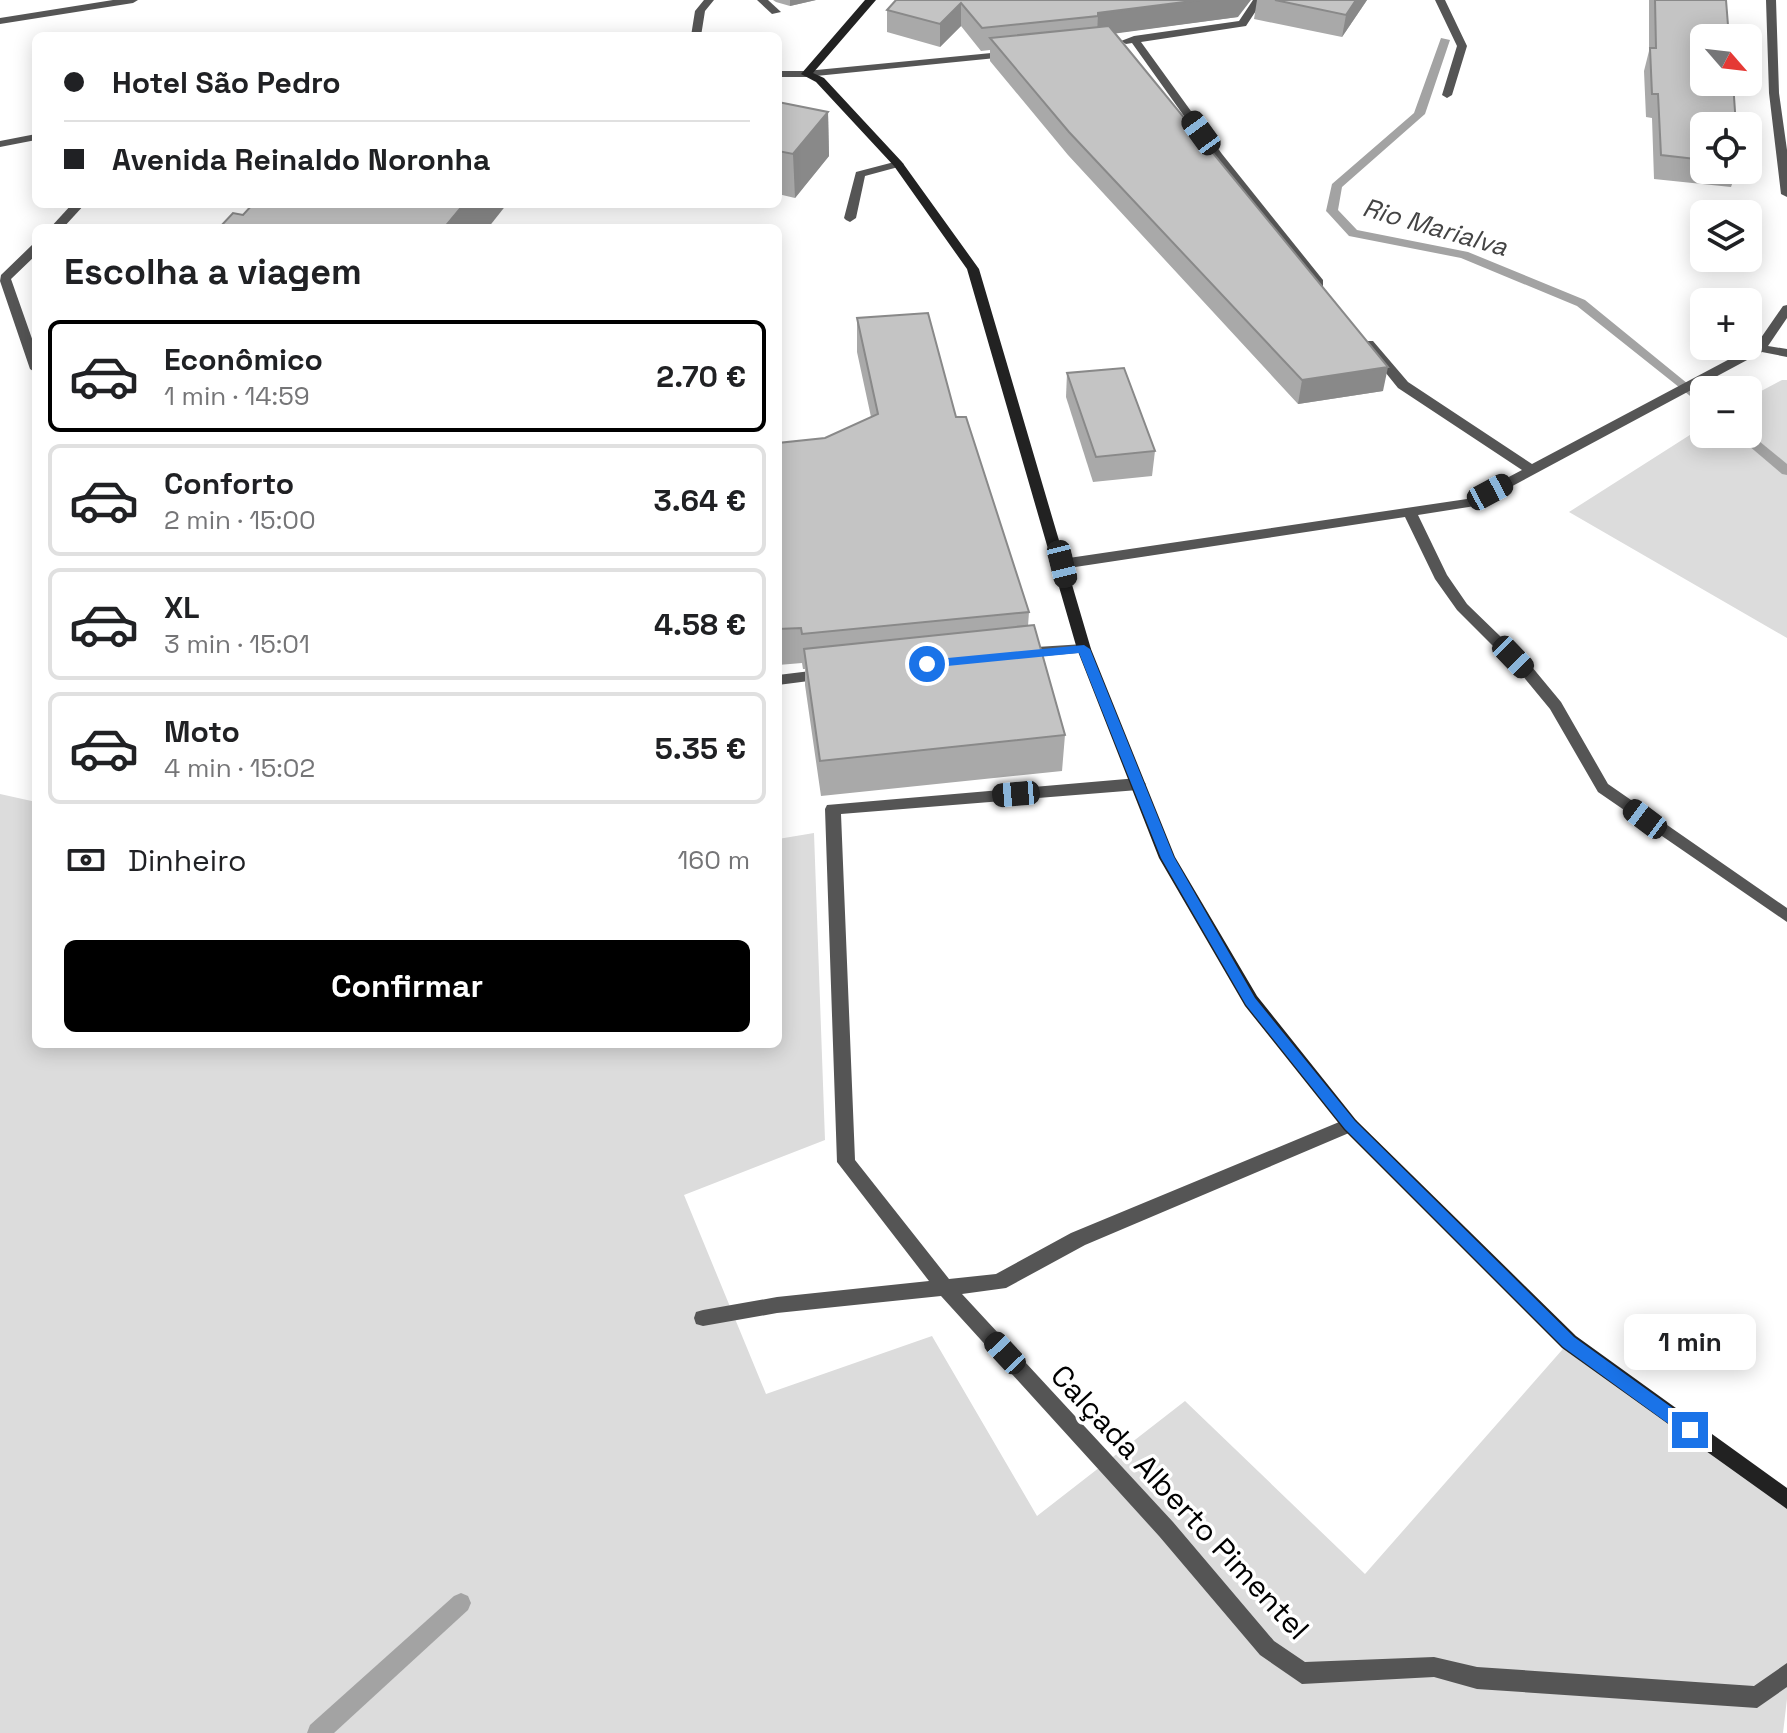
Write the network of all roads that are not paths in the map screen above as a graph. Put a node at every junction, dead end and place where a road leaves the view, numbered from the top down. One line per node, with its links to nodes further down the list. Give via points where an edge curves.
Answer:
1 (133, 0): 9 (street)
2 (709, 0): 10 (street, via 700,11)
3 (762, 0): 8 (street)
4 (871, 0): 15 (main road)
5 (1258, 0): 11 (street, via 1242,24)
6 (1440, 0): 17 (street, via 1462,46)
7 (1771, 0): 16 (street)
8 (776, 12)
9 (0, 21)
10 (697, 32)
11 (1134, 39): 12 (street); 27 (street)
12 (1109, 43)
13 (1019, 53): 15 (street)
14 (782, 74): 15 (street)
15 (806, 74): 21 (main road, via 820,80)
16 (1774, 93): 18 (street); 22 (street)
17 (1447, 95)
18 (1787, 96)
19 (32, 138): 20 (street)
20 (0, 144)
21 (898, 164): 24 (street, via 860,174); 37 (main road, via 973,269)
22 (1787, 194)
23 (75, 208): 25 (street)
24 (850, 218)
25 (60, 224)
26 (32, 252): 33 (street, via 5,278)
27 (1324, 289)
28 (1787, 309): 30 (street)
29 (1363, 337): 35 (street, via 1403,385)
30 (1762, 345)
31 (1762, 348): 32 (street)
32 (1787, 353)
33 (32, 357)
34 (1739, 360): 35 (street)
35 (1531, 470): 36 (street, via 1470,503)
36 (1410, 513): 37 (street); 43 (street, via 1440,576 1556,706 1603,788)
37 (1062, 564): 38 (main road)
38 (1084, 649): 39 (street); 42 (main road)
39 (1002, 655)
40 (838, 673): 41 (street)
41 (782, 680)
42 (1138, 784): 44 (main road, via 1167,858 1251,1001); 45 (street, Calçada Alberto Pimentel, via 833,809 846,1162)
43 (1787, 916)
44 (1350, 1125): 45 (street, via 1078,1239 999,1282); 47 (main road, via 1569,1342)
45 (945, 1288): 46 (street); 48 (street, Calçada Alberto Pimentel, via 1166,1529 1267,1648 1302,1673 1434,1667 1477,1678 1757,1697)
46 (703, 1318)
47 (1787, 1500)
48 (1787, 1674)

